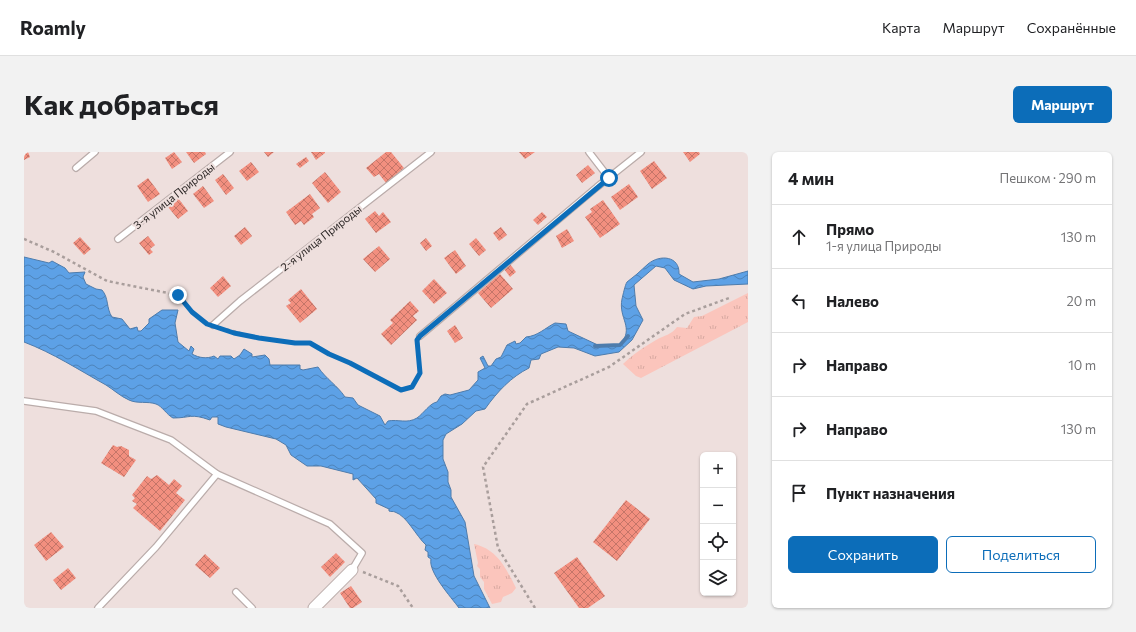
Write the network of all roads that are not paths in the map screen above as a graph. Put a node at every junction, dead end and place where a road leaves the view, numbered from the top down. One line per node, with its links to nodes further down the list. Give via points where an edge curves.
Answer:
1 (95, 152): 6 (lane)
2 (230, 152): 8 (lane, 3-я улица Природы)
3 (431, 152): 9 (lane, 2-я улица Природы, via 240,301)
4 (589, 152): 7 (lane)
5 (641, 152): 7 (lane)
6 (76, 168)
7 (609, 178): 10 (lane)
8 (118, 239)
9 (213, 325)
10 (420, 336)
11 (24, 401): 12 (lane, via 96,411 171,440)
12 (217, 474): 13 (lane, via 330,524 362,553); 15 (lane, via 156,547)
13 (352, 570): 17 (street)
14 (236, 592): 16 (lane)
15 (98, 608)
16 (252, 608)
17 (314, 608)

